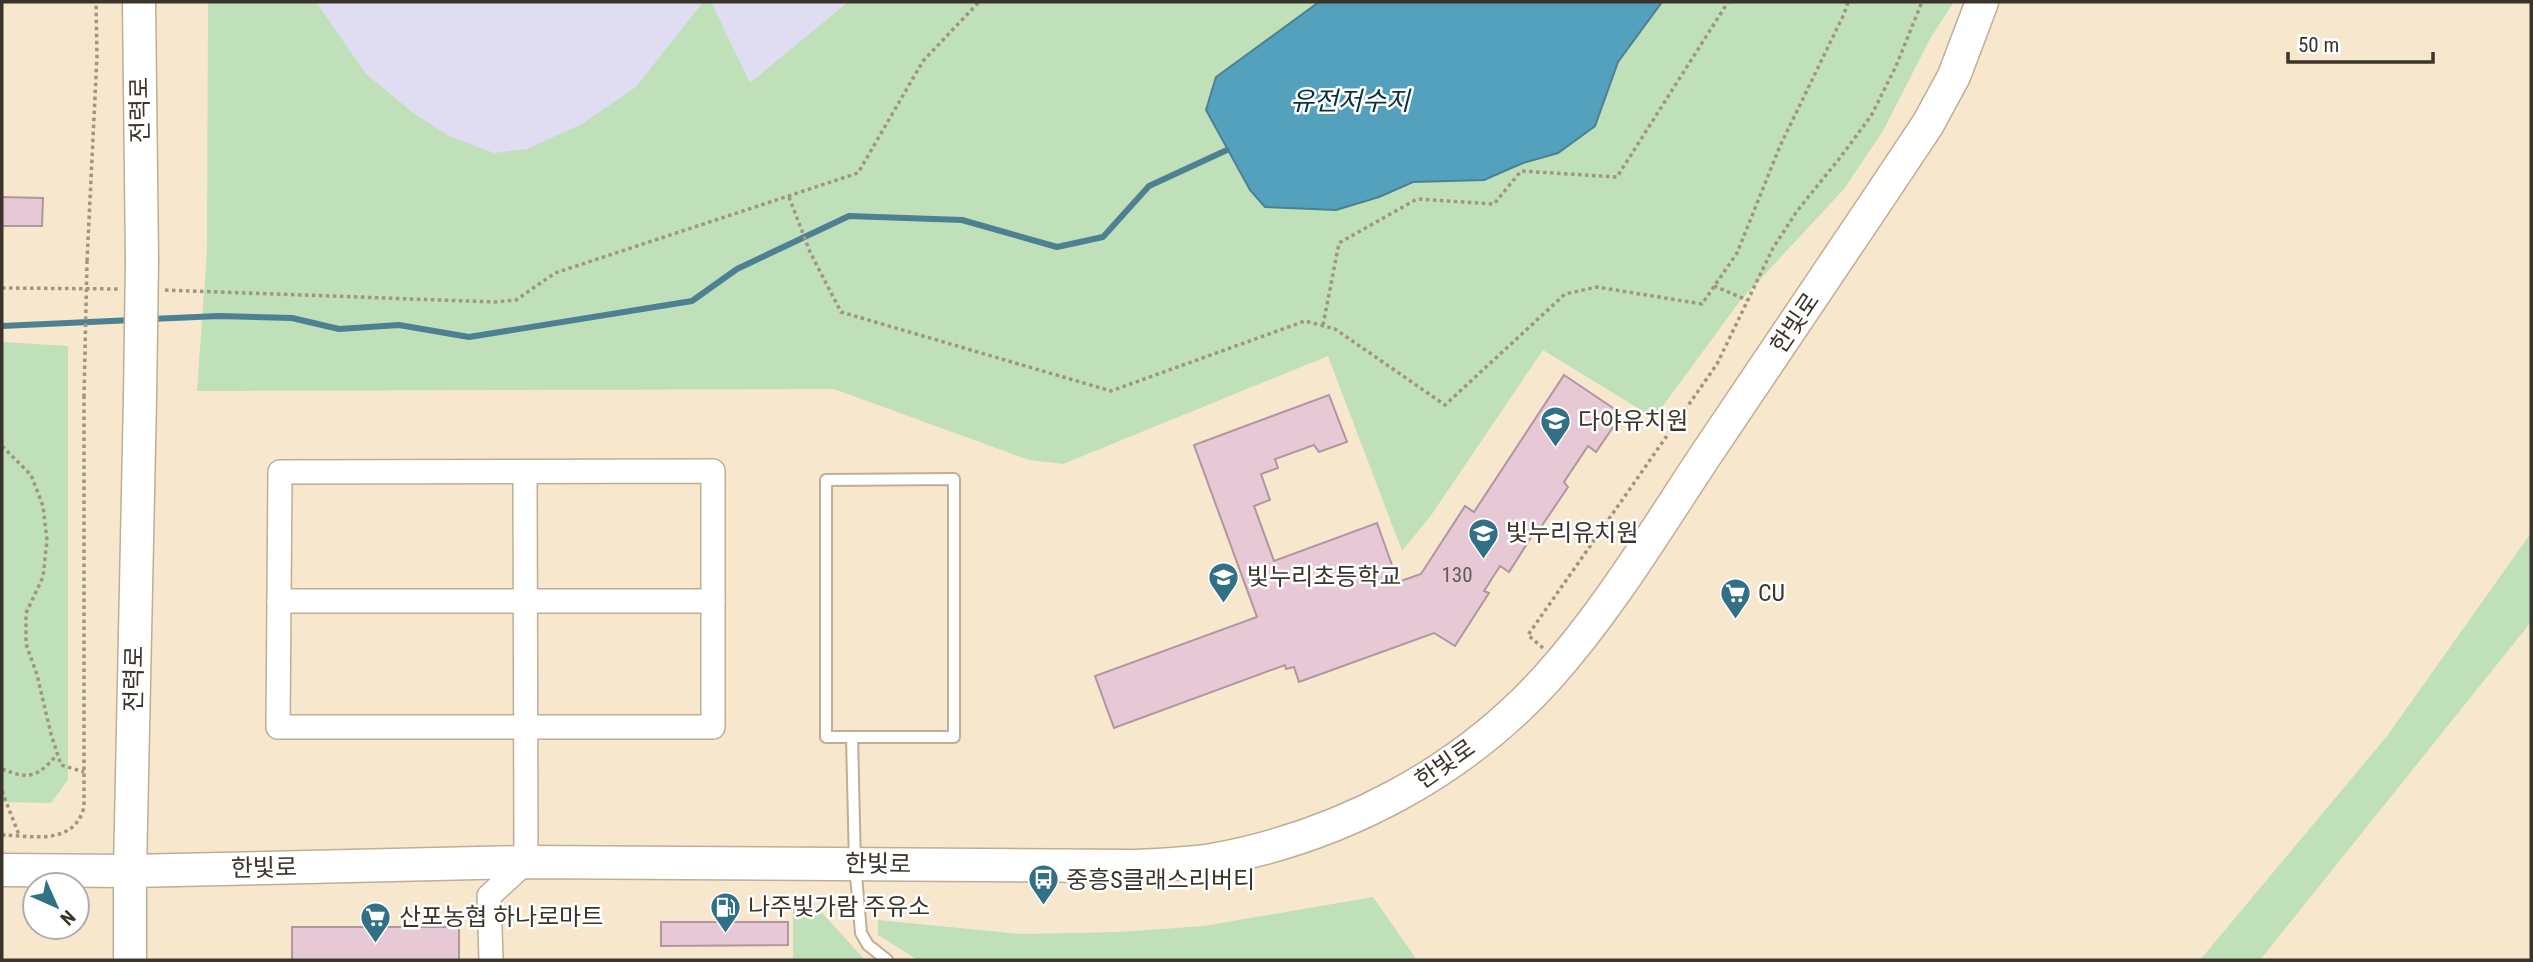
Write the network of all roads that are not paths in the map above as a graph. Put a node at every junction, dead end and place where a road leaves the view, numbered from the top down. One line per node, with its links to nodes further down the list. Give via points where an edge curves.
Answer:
1 (139, 2): 12 (street, 전력로, bridge, via 142,260)
2 (1982, 2): 10 (street, 한빛로, via 1954,76 1928,124 1611,596 1561,662 1498,725 1411,789 1377,808 1256,850 1210,860 1132,866)
3 (525, 472): 4 (street, via 280,472); 5 (street); 6 (street, via 713,471)
4 (279, 601): 5 (street); 7 (street, via 278,727)
5 (527, 601): 6 (street); 7 (street)
6 (713, 601): 7 (street, via 713,727)
7 (527, 727): 9 (street)
8 (852, 737): 8 (lane, via 954,737 954,479 826,480 826,737); 10 (lane)
9 (526, 862): 10 (street, 한빛로); 12 (street, 한빛로); 14 (street, via 489,895)
10 (855, 864): 15 (lane, via 861,933 868,946)
11 (2, 870): 12 (street, 한빛로)
12 (130, 871): 13 (street, 전력로)
13 (130, 960)
14 (491, 960)
15 (887, 960)

